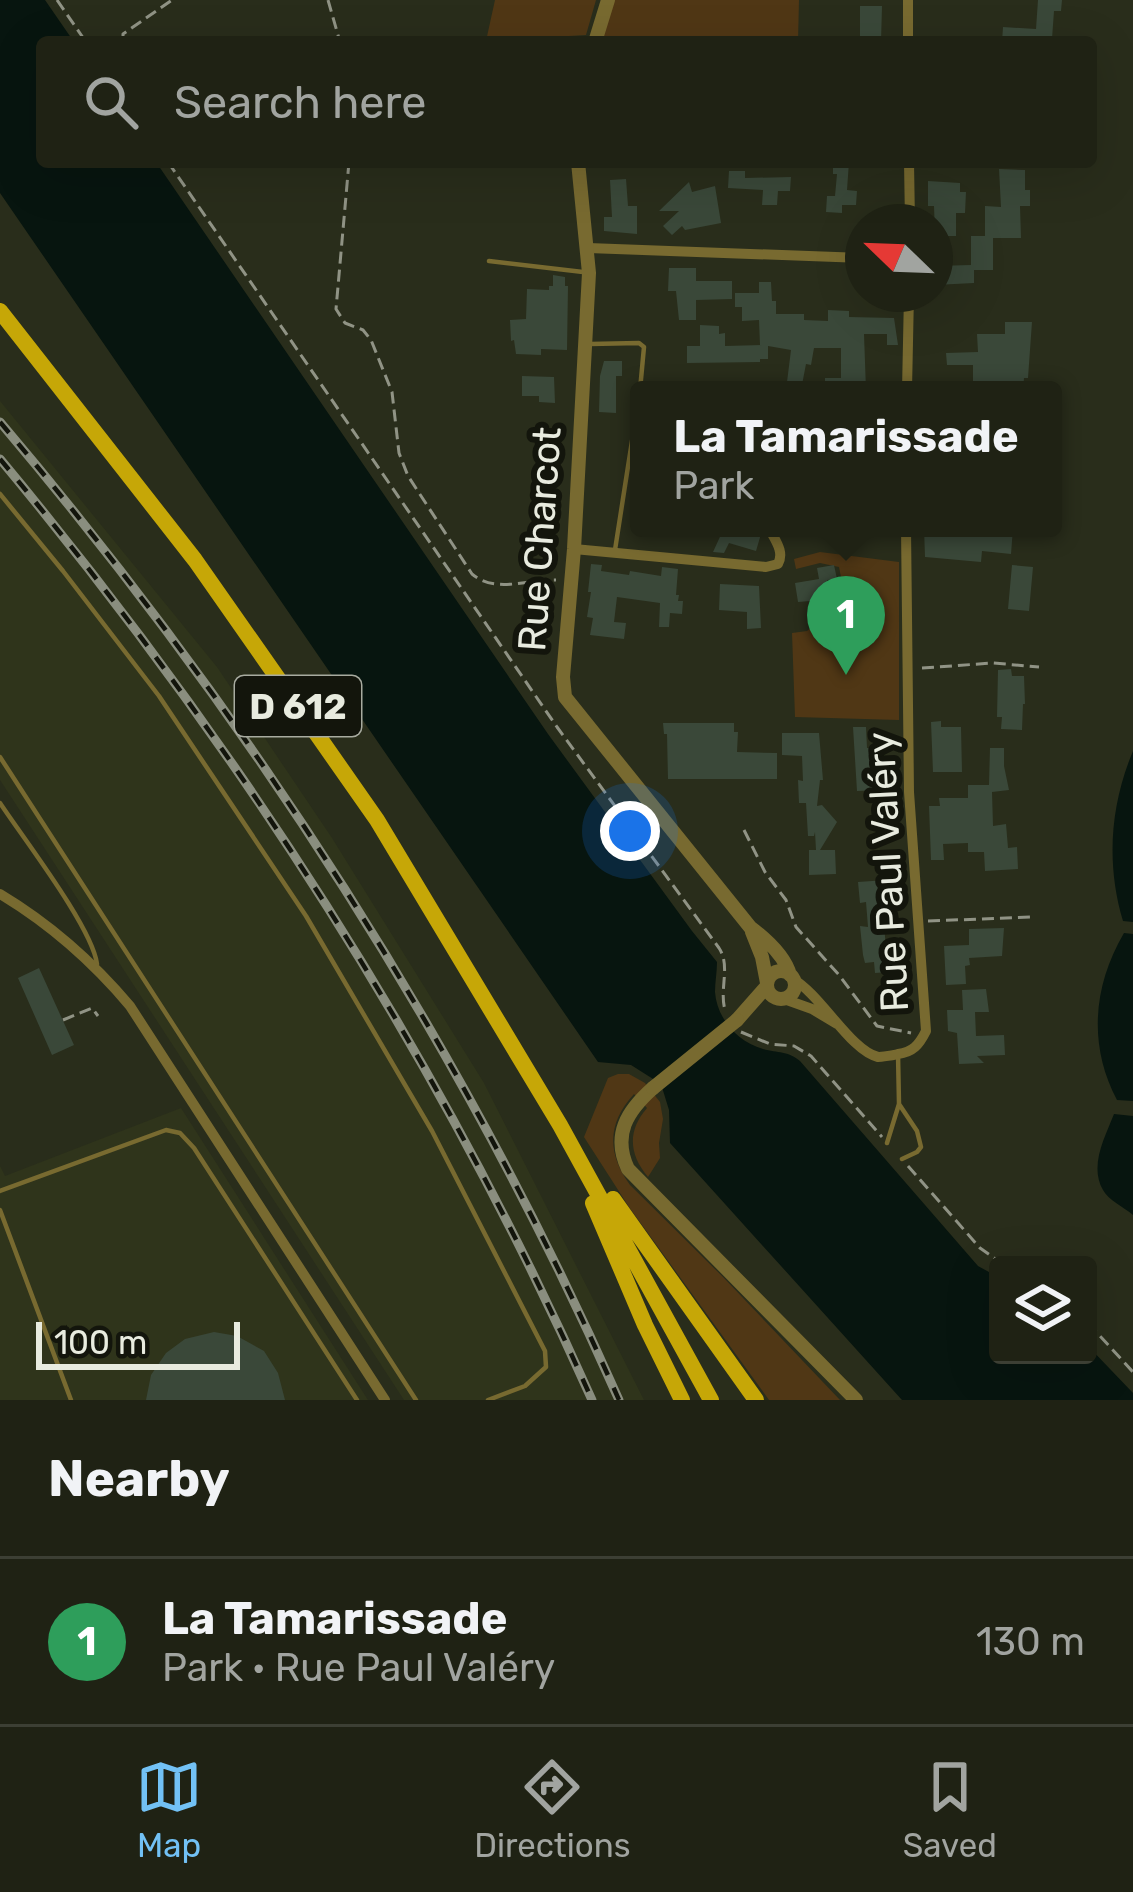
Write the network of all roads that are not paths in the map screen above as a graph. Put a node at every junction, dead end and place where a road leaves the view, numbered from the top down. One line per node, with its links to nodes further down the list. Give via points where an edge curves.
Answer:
1 (608, 0): 3 (street)
2 (908, 0): 4 (street)
3 (597, 36)
4 (908, 36)
5 (579, 168): 8 (street, Rue Charcot)
6 (909, 168): 7 (street)
7 (910, 204)
8 (588, 248): 9 (street); 11 (street, Rue Charcot)
9 (845, 258)
10 (490, 261): 11 (lane)
11 (589, 272): 14 (street, Rue Charcot)
12 (0, 310): 35 (main road, D 612, via 195,560 377,820)
13 (909, 312): 16 (street)
14 (585, 344): 15 (lane, via 639,343); 21 (street, Rue Charcot)
15 (640, 381)
16 (908, 381)
17 (630, 453): 22 (lane)
18 (0, 494): 44 (lane, via 158,696 306,916 432,1130 545,1351 546,1367 525,1386)
19 (773, 537): 22 (street, via 781,558 766,567)
20 (906, 537): 33 (street, Rue Paul Valéry, via 923,1037)
21 (574, 549): 22 (street); 26 (street, Rue Charcot, via 565,697)
22 (615, 553)
23 (0, 757): 43 (lane)
24 (0, 803): 27 (lane, via 77,921)
25 (0, 895): 27 (street)
26 (750, 927): 28 (street, Rue Charcot); 29 (street, Rue Charcot)
27 (98, 969): 42 (street, via 145,1028)
28 (792, 977): 29 (street, via 775,973); 30 (street, via 793,991); 32 (street, Rue Paul Valéry)
29 (767, 984): 30 (street); 31 (street)
30 (782, 999): 31 (street); 32 (street, Rue Paul Valéry)
31 (739, 1021): 48 (street, bridge, via 633,1106 621,1154)
32 (840, 1025): 33 (street, Rue Paul Valéry, via 879,1057)
33 (898, 1054): 34 (lane)
34 (899, 1104): 36 (lane); 37 (lane, via 921,1147)
35 (560, 1126): 45 (main road); 46 (main road, D 612); 47 (main road)
36 (887, 1143)
37 (902, 1160)
38 (0, 1191): 41 (lane, via 166,1130 180,1133)
39 (0, 1210): 40 (lane)
40 (71, 1400)
41 (357, 1400)
42 (385, 1400)
43 (416, 1400)
44 (488, 1400)
45 (682, 1400)
46 (711, 1400)
47 (756, 1400)
48 (856, 1400)

